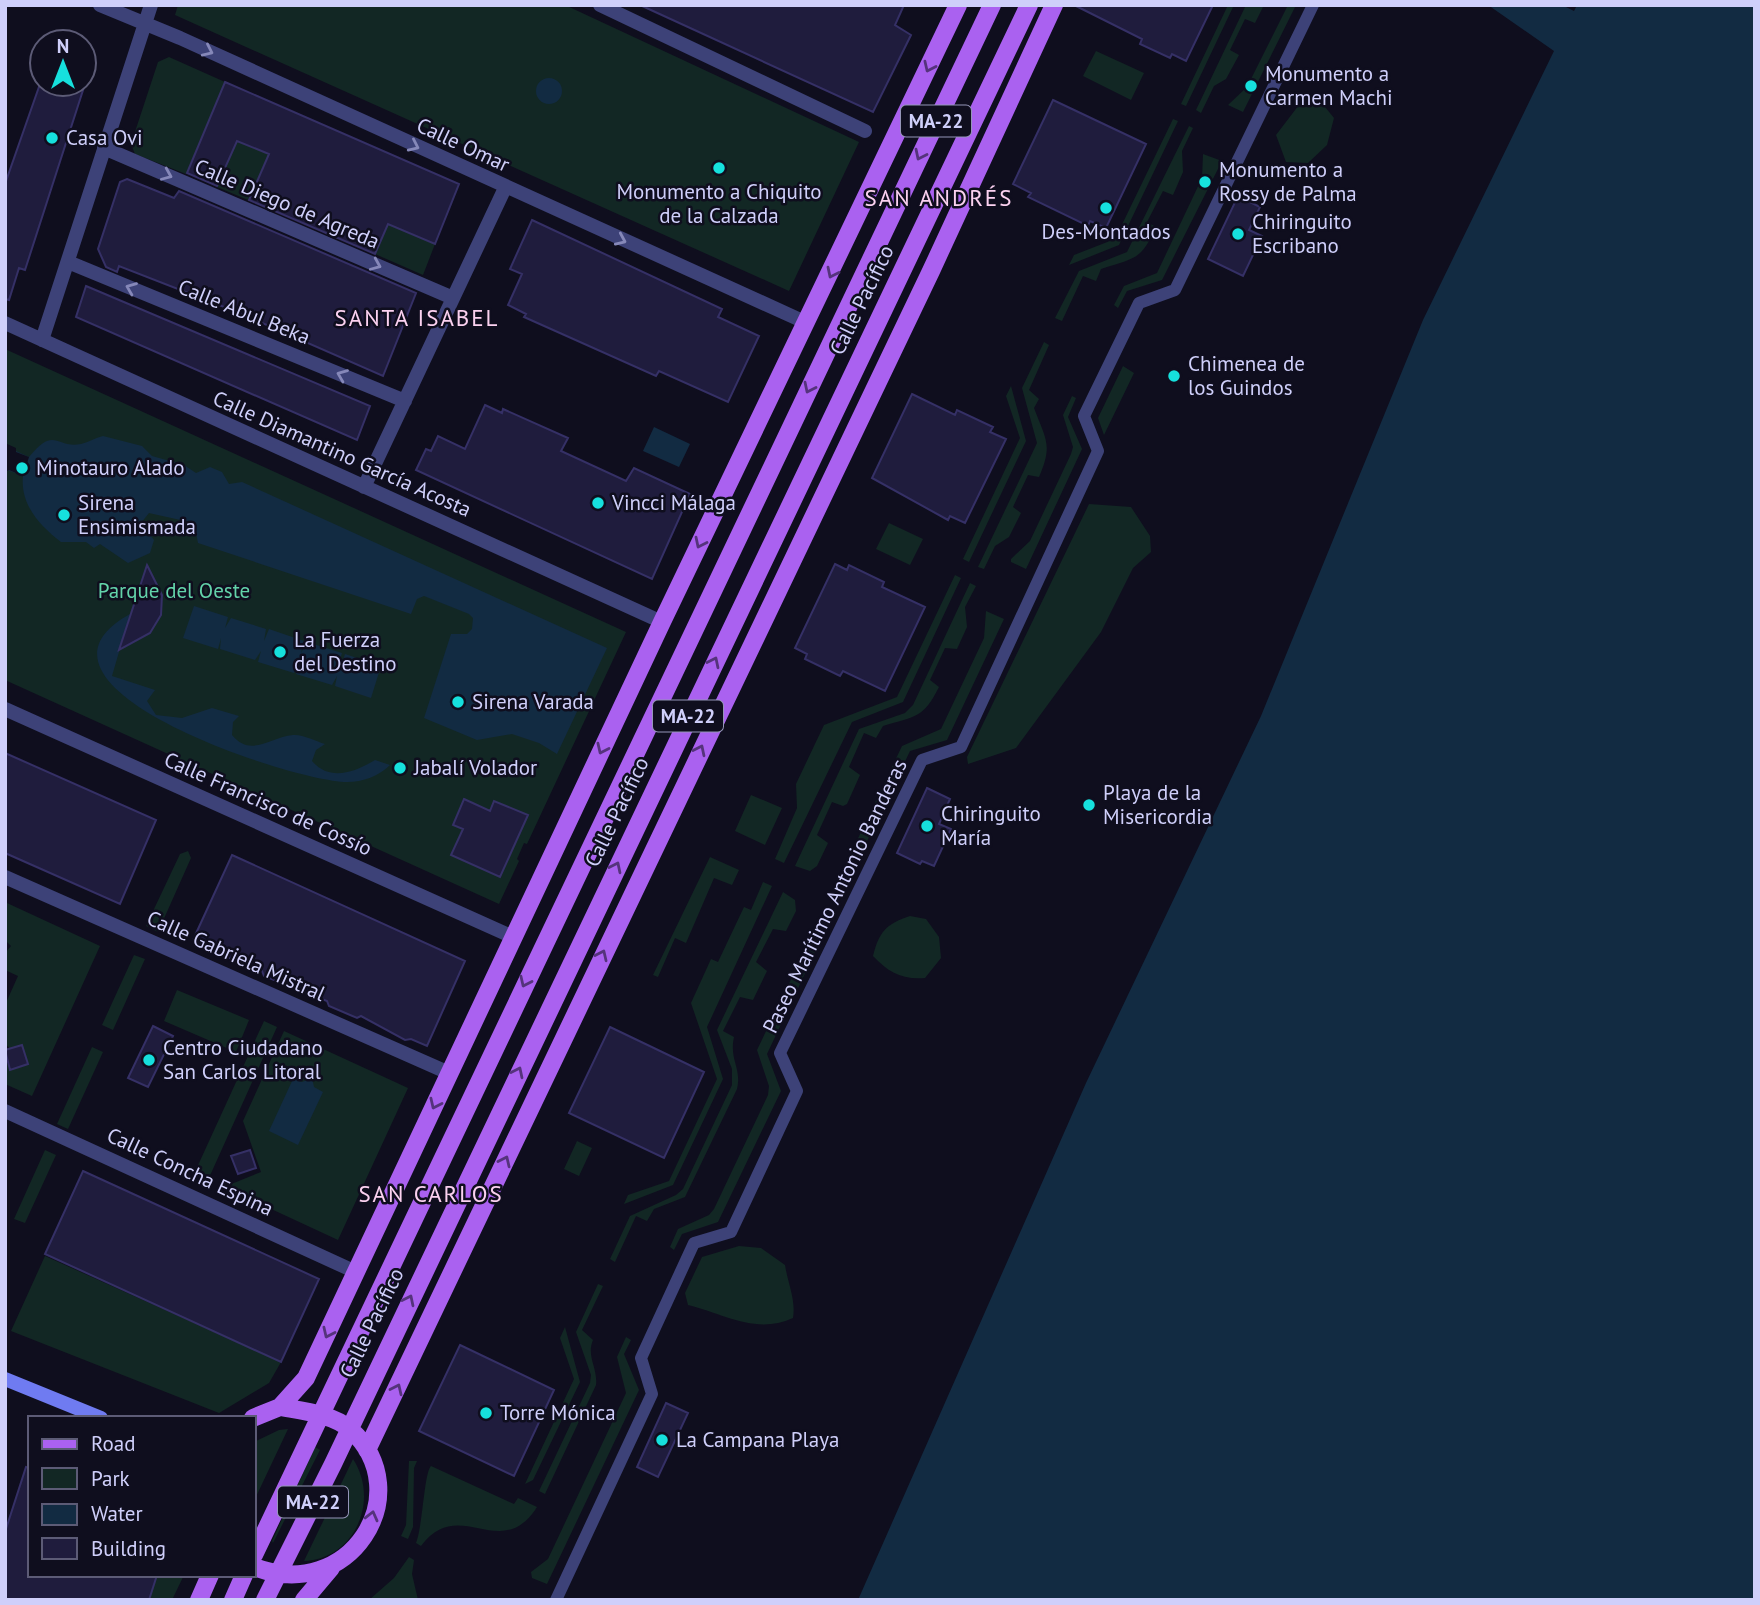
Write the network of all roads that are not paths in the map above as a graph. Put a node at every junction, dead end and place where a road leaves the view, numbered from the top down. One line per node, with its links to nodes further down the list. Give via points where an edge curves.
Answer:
1 (100, 5): 9 (street, Calle Omar)
2 (151, 5): 9 (street)
3 (600, 5): 10 (street)
4 (958, 5): 16 (main road, Calle Pacífico, one-way to 16)
5 (992, 5): 29 (main road, Calle Pacífico / MA-22, one-way to 29)
6 (1029, 5): 32 (main road, Calle Pacífico / MA-22, one-way to 6)
7 (1054, 5): 33 (main road, one-way to 7)
8 (1313, 5): 44 (street, Paseo Marítimo Antonio Banderas, via 1175,290 1139,303 1084,416 1098,451 961,747 922,760 785,1041 780,1054 797,1091 731,1231 694,1243 641,1358 652,1394)
9 (145, 24): 11 (street); 12 (street, Calle Omar, one-way to 12)
10 (864, 131)
11 (104, 148): 13 (street); 14 (street, Calle Diego de Agreda, one-way to 14)
12 (505, 188): 14 (street); 16 (street, Calle Omar, one-way to 16)
13 (68, 262): 17 (street); 18 (street, Calle Abul Beka, one-way to 13)
14 (453, 298): 18 (street)
15 (5, 323): 17 (street, Calle Diamantino García Acosta)
16 (807, 323): 20 (main road, Calle Pacífico, one-way to 20)
17 (42, 340): 19 (street, Calle Diamantino García Acosta)
18 (405, 401): 19 (street)
19 (364, 487): 20 (street, Calle Diamantino García Acosta)
20 (662, 622): 23 (main road, Calle Pacífico, one-way to 23)
21 (5, 709): 23 (street, Calle Francisco de Cossío)
22 (5, 877): 24 (street, Calle Gabriela Mistral)
23 (513, 937): 24 (main road, Calle Pacífico)
24 (449, 1073): 26 (main road, Calle Pacífico, one-way to 26)
25 (5, 1111): 26 (street, Calle Concha Espina)
26 (356, 1272): 28 (main road, Calle Pacífico, one-way to 28, via 306,1378)
27 (5, 1379): 30 (main road)
28 (280, 1407): 29 (main road); 31 (main road)
29 (319, 1415): 32 (main road); 34 (main road, Calle Pacífico / MA-22)
30 (96, 1416)
31 (256, 1417)
32 (350, 1428): 33 (main road); 37 (main road, Calle Pacífico / MA-22)
33 (367, 1450): 35 (main road, one-way to 33, via 365,1537 371,1523 377,1494)
34 (256, 1551)
35 (331, 1567): 37 (main road, via 310,1575); 43 (main road)
36 (256, 1568): 37 (main road)
37 (276, 1576): 42 (main road, Calle Pacífico / MA-22)
38 (209, 1577): 40 (main road)
39 (243, 1577): 41 (main road)
40 (199, 1600)
41 (233, 1600)
42 (264, 1600)
43 (304, 1600)
44 (556, 1600)

